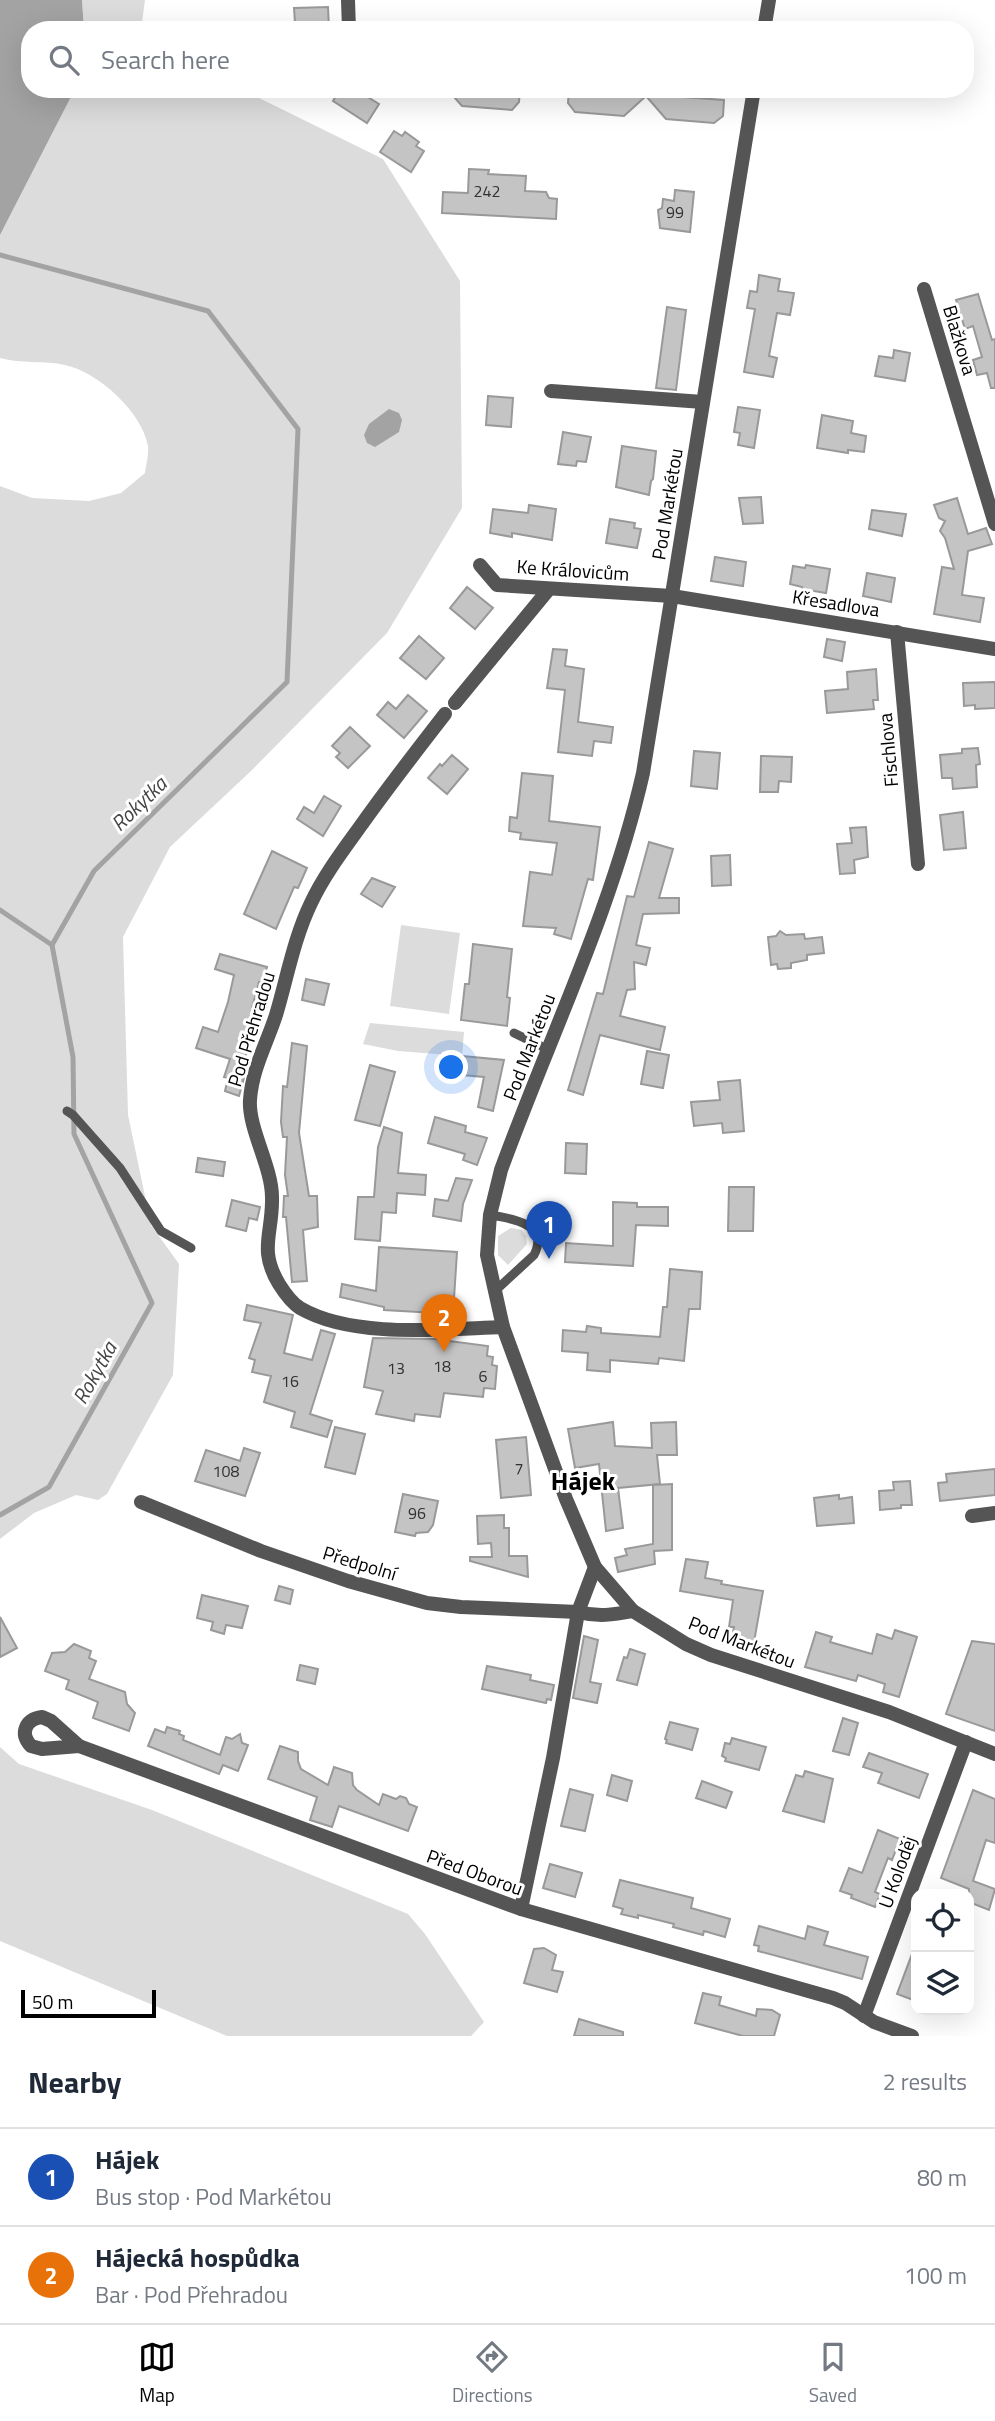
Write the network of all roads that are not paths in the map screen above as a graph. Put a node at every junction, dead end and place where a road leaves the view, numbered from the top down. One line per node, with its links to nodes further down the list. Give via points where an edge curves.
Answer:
1 (348, 0): 3 (street)
2 (769, 0): 4 (street)
3 (349, 21)
4 (766, 21)
5 (753, 98): 8 (street, Pod Markétou)
6 (924, 289): 9 (street, Blažkova)
7 (551, 391): 8 (street)
8 (703, 402): 12 (street, Pod Markétou)
9 (995, 524)
10 (480, 565): 11 (street, Ke Královicům, via 497,585)
11 (549, 589): 12 (street, Ke Královicům); 22 (street, Pod Přehradou, via 450,708 339,856 311,903 256,1068 250,1101 272,1195 267,1259 297,1306 317,1316 374,1328)
12 (671, 596): 13 (street, Křesadlova); 17 (street, Pod Markétou, via 634,812)
13 (897, 632): 14 (street, Křesadlova); 15 (street, Fischlova)
14 (995, 649)
15 (918, 864)
16 (514, 1033): 17 (lane)
17 (549, 1050): 19 (street, Pod Markétou, via 501,1170)
18 (67, 1111): 20 (lane, via 120,1168 161,1231)
19 (490, 1215): 21 (street, Pod Markétou, via 487,1255); 21 (lane, via 517,1219 538,1239 534,1255)
20 (191, 1248)
21 (495, 1291): 22 (street, Pod Markétou)
22 (503, 1327): 26 (street, Pod Markétou)
23 (141, 1502): 28 (street, Předpolní, via 261,1551 427,1603)
24 (995, 1513): 25 (street)
25 (972, 1516)
26 (594, 1567): 27 (street, Pod Markétou); 28 (street)
27 (633, 1611): 28 (street, Předpolní, via 608,1616); 29 (street, Pod Markétou, via 711,1655 889,1712)
28 (578, 1612): 32 (street)
29 (966, 1742): 31 (street, Pod Markétou); 33 (street, U Koloděj)
30 (79, 1746): 32 (street, Před Oborou)
31 (995, 1754)
32 (521, 1909): 33 (street, Před Oborou, via 833,1998)
33 (864, 2016): 34 (street, Před Oborou)
34 (912, 2036)

